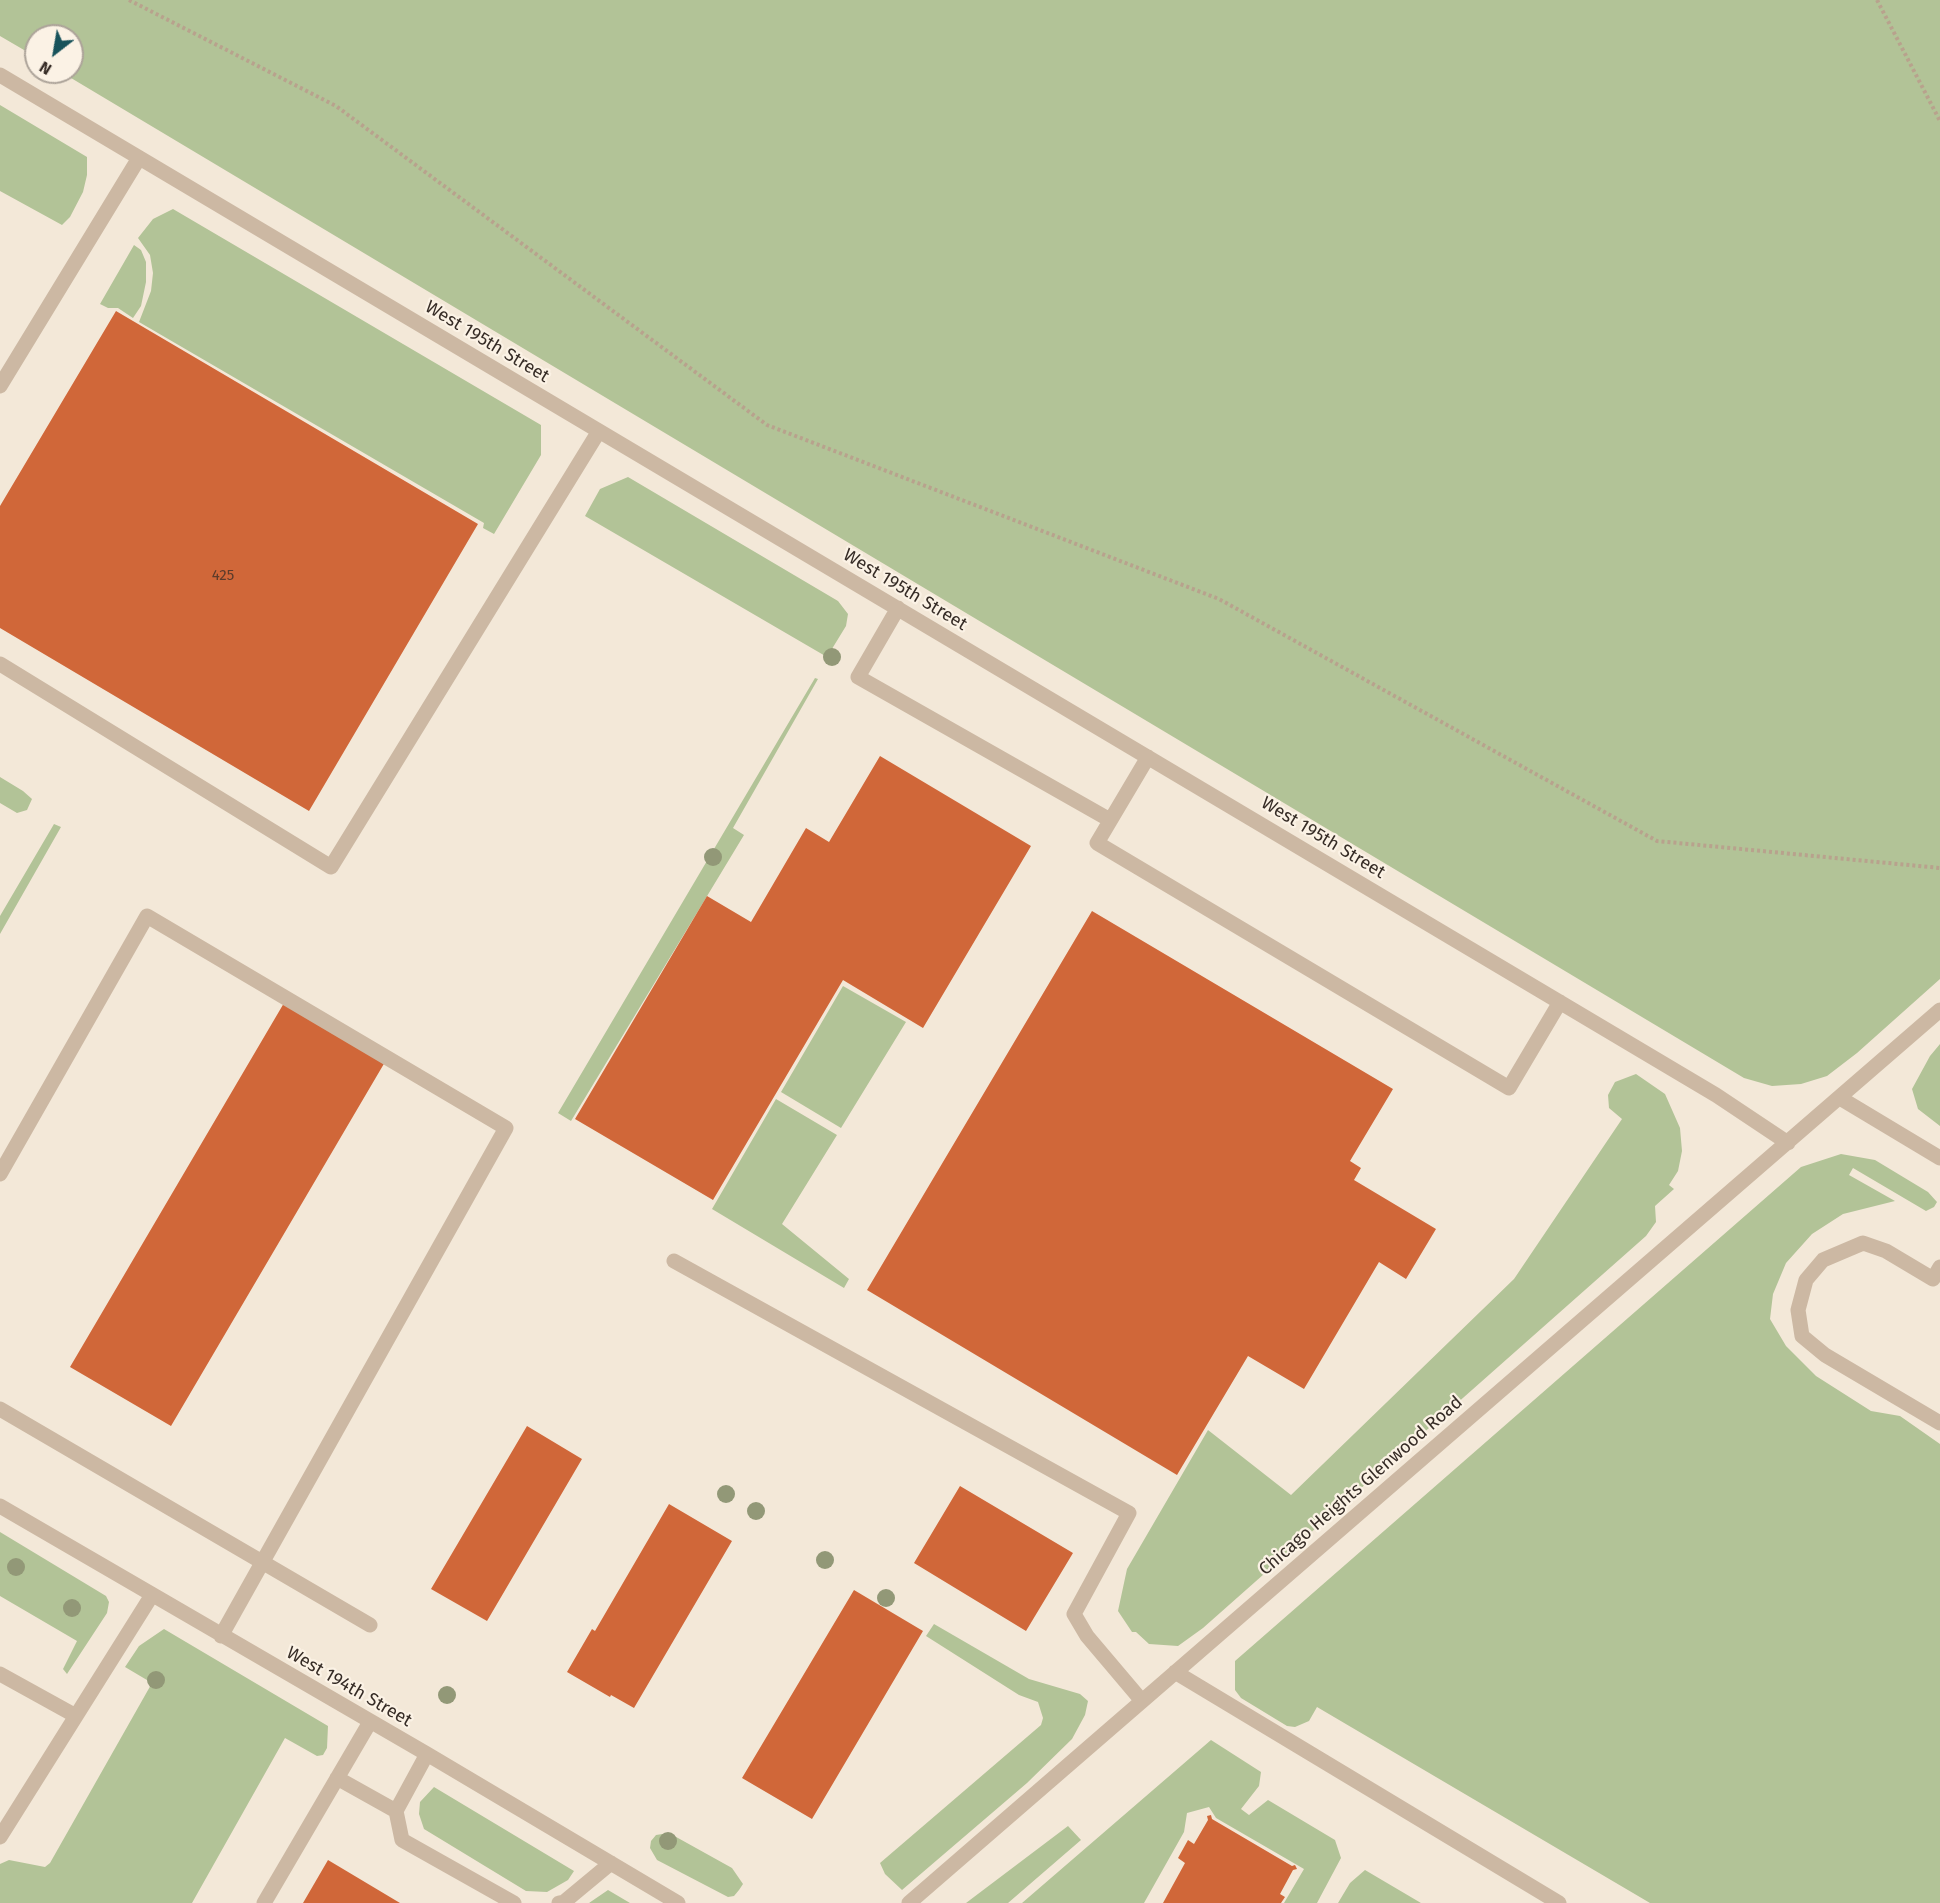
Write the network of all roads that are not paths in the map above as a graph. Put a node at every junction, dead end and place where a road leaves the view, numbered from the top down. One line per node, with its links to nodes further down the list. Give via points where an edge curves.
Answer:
1 (0, 75): 2 (street, West 195th Street)
2 (140, 158): 3 (street); 4 (street, West 195th Street)
3 (0, 386)
4 (599, 431): 5 (street, West 195th Street); 6 (street, via 332,867)
5 (897, 608): 7 (street, West 195th Street); 8 (street, via 858,677)
6 (0, 664)
7 (1148, 757): 8 (street); 9 (street, West 195th Street)
8 (1110, 820): 9 (street, via 1097,843 1509,1088)
9 (1560, 1002): 12 (street, West 195th Street)
10 (1940, 1010): 11 (street, Chicago Heights Glenwood Road)
11 (1840, 1098): 12 (street, Chicago Heights Glenwood Road); 13 (street)
12 (1788, 1143): 24 (street, Chicago Heights Glenwood Road)
13 (1940, 1158)
14 (0, 1174): 20 (street, via 147,916 506,1128)
15 (674, 1261): 26 (street, via 1129,1513 1074,1614 1087,1636)
16 (1938, 1277): 18 (street, via 1863,1243 1823,1260 1806,1280 1798,1310 1802,1336 1825,1355)
17 (0, 1408): 20 (street)
18 (1940, 1423)
19 (0, 1506): 21 (street, West 194th Street)
20 (263, 1563): 22 (street); 23 (street)
21 (152, 1595): 23 (street, West 194th Street); 27 (street)
22 (370, 1625)
23 (221, 1636): 28 (street, West 194th Street)
24 (1175, 1672): 26 (street, Chicago Heights Glenwood Road); 39 (street)
25 (0, 1674): 27 (street)
26 (1142, 1701): 38 (street, Chicago Heights Glenwood Road)
27 (75, 1716): 32 (street)
28 (370, 1722): 29 (street, West 194th Street); 30 (street)
29 (427, 1754): 31 (street); 33 (street, West 194th Street)
30 (337, 1778): 31 (street); 34 (street)
31 (396, 1811): 35 (street, via 402,1840)
32 (0, 1837)
33 (611, 1863): 36 (street); 37 (street, West 194th Street)
34 (264, 1903)
35 (514, 1903)
36 (559, 1903)
37 (678, 1903)
38 (909, 1903)
39 (1559, 1903)

